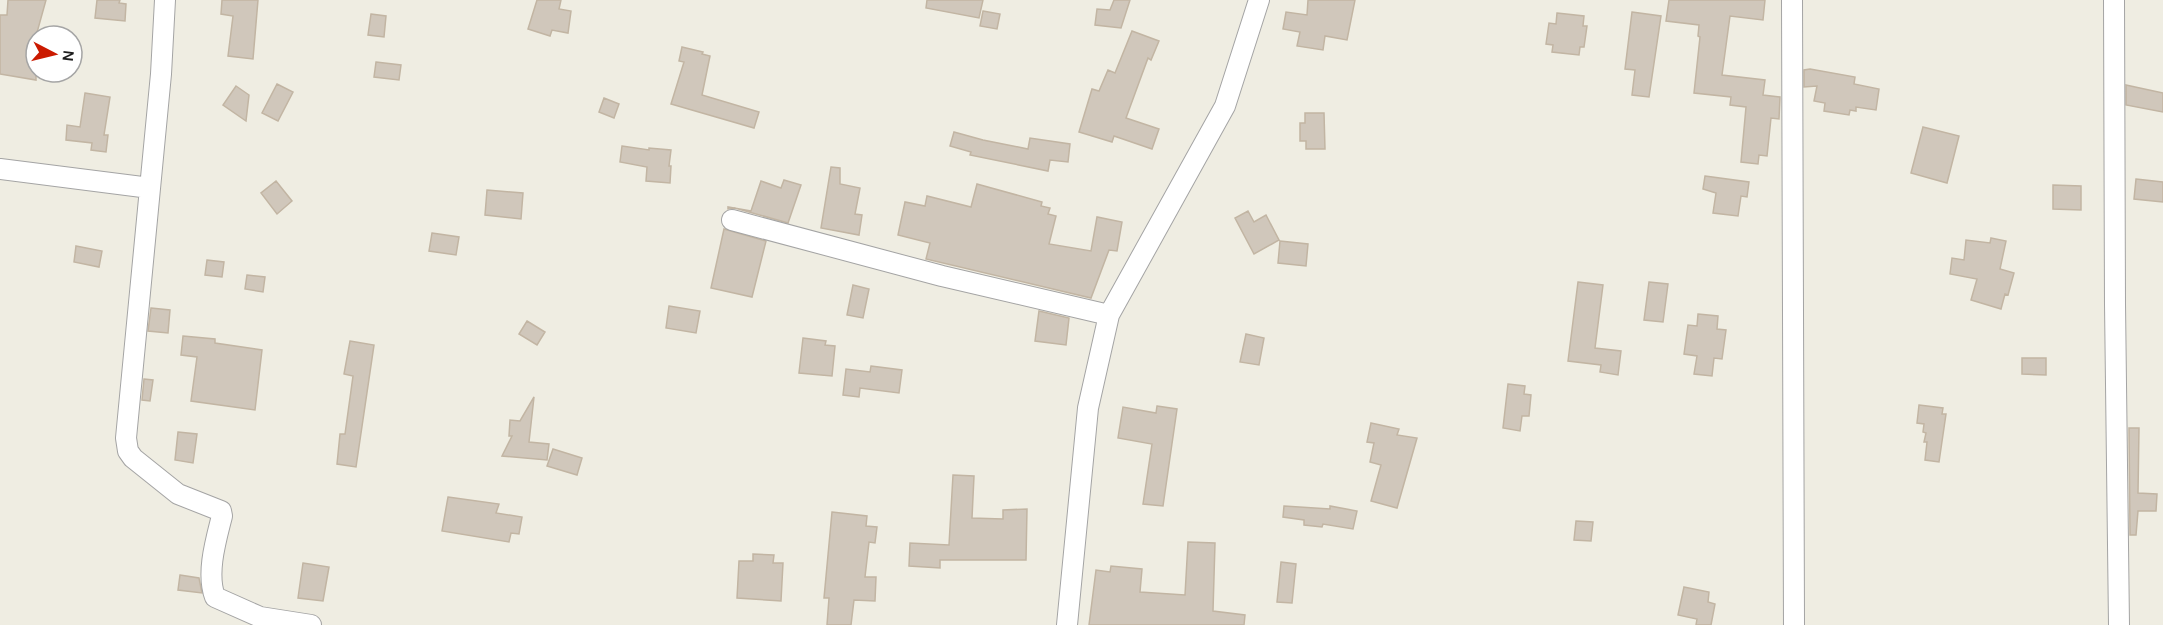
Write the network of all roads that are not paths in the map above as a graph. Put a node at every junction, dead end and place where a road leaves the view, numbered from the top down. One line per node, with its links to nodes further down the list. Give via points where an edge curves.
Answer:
1 (165, 0): 6 (street)
2 (1259, 0): 8 (street, via 1225,106)
3 (1792, 0): 11 (street)
4 (2114, 0): 12 (street)
5 (0, 170): 6 (street)
6 (150, 188): 9 (street, via 126,438 128,451 178,494 221,511 211,586 215,597 260,617)
7 (732, 220): 8 (street, via 942,276)
8 (1110, 315): 10 (street, via 1088,408)
9 (311, 625)
10 (1067, 625)
11 (1794, 625)
12 (2119, 625)

